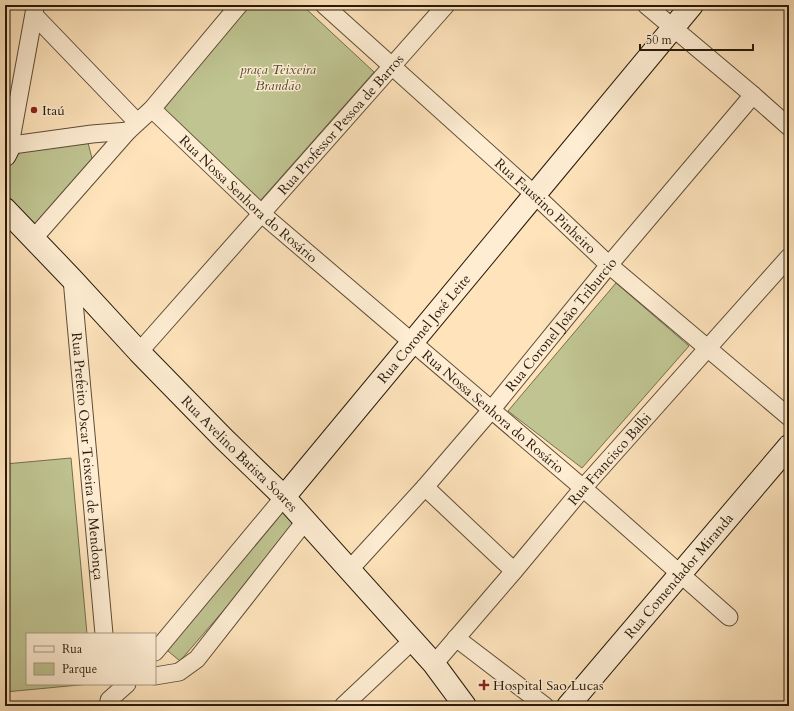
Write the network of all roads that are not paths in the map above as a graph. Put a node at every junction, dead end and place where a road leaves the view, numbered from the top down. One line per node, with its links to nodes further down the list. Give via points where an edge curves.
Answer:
1 (239, 5): 10 (street)
2 (324, 5): 8 (street, Rua Faustino Pinheiro)
3 (446, 5): 8 (street, Rua Professor Pessoa de Barros)
4 (646, 5): 7 (street)
5 (692, 5): 7 (street, Rua Coronel José Leite)
6 (35, 10): 11 (street); 14 (street)
7 (672, 28): 9 (street); 16 (street, Rua Coronel José Leite)
8 (391, 66): 16 (street, Rua Faustino Pinheiro); 18 (street, Rua Professor Pessoa de Barros)
9 (753, 95): 12 (street); 21 (street, Rua Coronel João Triburcio)
10 (152, 109): 11 (street); 18 (street, Rua Nossa Senhora do Rosário)
11 (133, 127): 13 (street); 15 (street)
12 (789, 127)
13 (92, 134): 14 (street); 15 (street)
14 (7, 149)
15 (99, 165): 19 (street)
16 (535, 195): 21 (street, Rua Faustino Pinheiro); 23 (street, Rua Coronel José Leite)
17 (5, 209): 19 (street, Rua Avelino Batista Soares)
18 (262, 214): 23 (street, Rua Nossa Senhora do Rosário); 25 (street, Rua Professor Pessoa de Barros)
19 (34, 238): 22 (street, Rua Avelino Batista Soares)
20 (789, 257): 24 (street, Rua Francisco Balbi)
21 (609, 265): 24 (street, Rua Faustino Pinheiro); 26 (street, Rua Coronel João Triburcio)
22 (72, 279): 25 (street, Rua Avelino Batista Soares); 37 (street, Rua Prefeito Oscar Teixeira de Mendonça)
23 (412, 342): 26 (street, Rua Nossa Senhora do Rosário); 31 (street, Rua Coronel José Leite)
24 (708, 348): 27 (street, Rua Faustino Pinheiro); 30 (street, Rua Francisco Balbi)
25 (139, 352): 31 (street, Rua Avelino Batista Soares)
26 (492, 409): 29 (street, Rua Coronel João Triburcio); 30 (street, Rua Nossa Senhora do Rosário)
27 (789, 417)
28 (789, 446): 35 (street, Rua Comendador Miranda)
29 (425, 487): 33 (street, Rua Coronel João Triburcio); 34 (street)
30 (583, 488): 34 (street, Rua Francisco Balbi); 35 (street, Rua Nossa Senhora do Rosário)
31 (284, 497): 32 (street, Rua Avelino Batista Soares); 40 (street, Rua Coronel José Leite)
32 (306, 520): 33 (street, Rua Avelino Batista Soares); 42 (street, via 196,659 179,672)
33 (350, 569): 39 (street, Rua Avelino Batista Soares)
34 (514, 571): 38 (street, Rua Francisco Balbi)
35 (680, 573): 36 (street, Rua Nossa Senhora do Rosário); 48 (street, Rua Comendador Miranda)
36 (729, 617)
37 (104, 633)
38 (456, 638): 41 (street, Rua Francisco Balbi); 47 (street)
39 (413, 640): 41 (street, Rua Avelino Batista Soares); 45 (street)
40 (156, 651)
41 (434, 664): 46 (street, Rua Avelino Batista Soares)
42 (156, 676)
43 (126, 685): 44 (street)
44 (109, 697)
45 (343, 706)
46 (465, 706)
47 (545, 706)
48 (568, 706)

